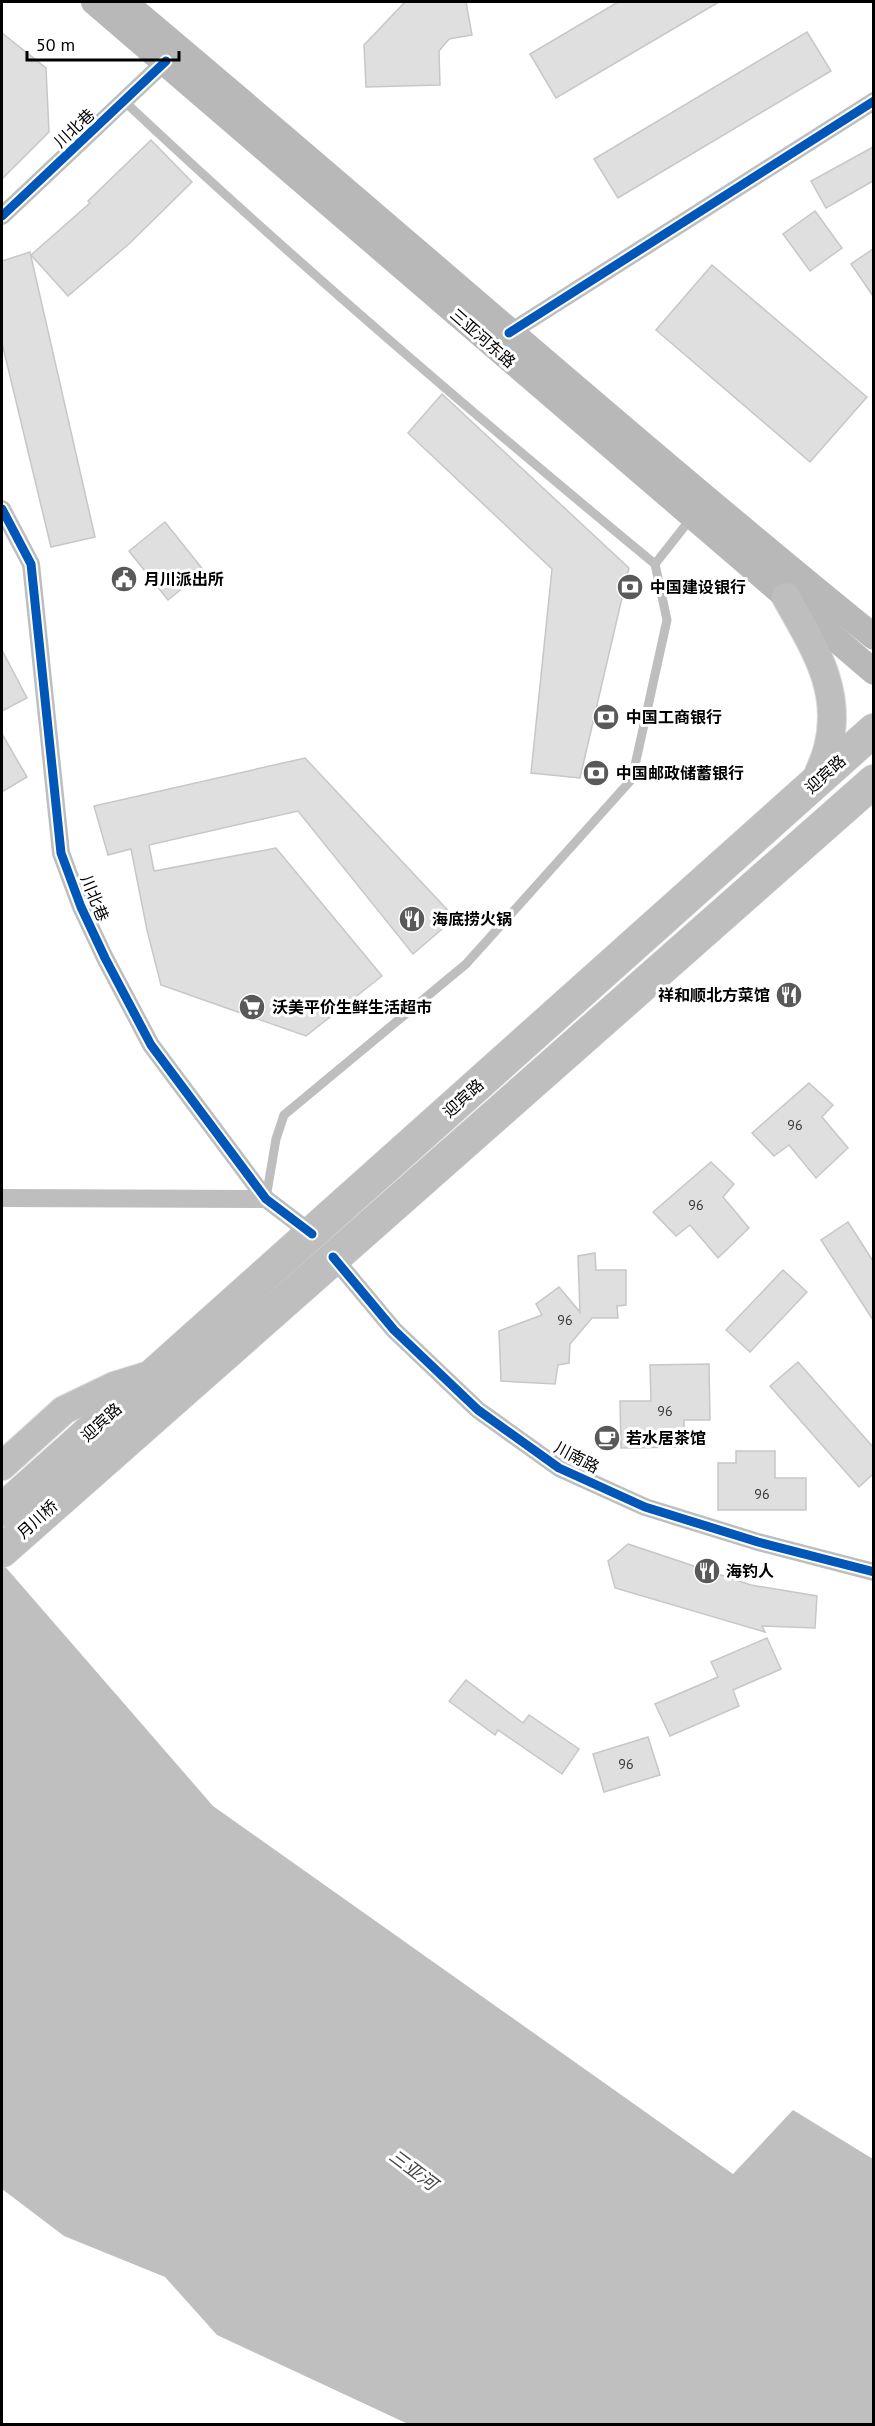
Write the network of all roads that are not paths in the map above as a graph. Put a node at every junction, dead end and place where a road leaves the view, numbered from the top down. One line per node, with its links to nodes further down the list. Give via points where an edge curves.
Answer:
1 (94, 2): 3 (main road, 三亚河东路)
2 (124, 2): 7 (main road, 三亚河东路, via 291,141)
3 (166, 61): 4 (street, 川北巷); 9 (main road, 三亚河东路)
4 (124, 101): 6 (street, 川北巷); 10 (lane, via 212,184 523,455)
5 (873, 101): 7 (street)
6 (2, 216)
7 (509, 333): 12 (main road, 三亚河东路)
8 (2, 508): 20 (street, 川北巷, via 31,564 61,853 81,907 151,1045)
9 (692, 517): 10 (lane); 11 (main road, 三亚河东路)
10 (655, 564): 20 (lane, via 667,620 632,779 466,964 284,1115)
11 (786, 597): 15 (main road, 三亚河东路); 17 (main road, via 820,659 830,687 828,747)
12 (845, 614): 13 (main road); 14 (main road, 三亚河东路)
13 (873, 620)
14 (873, 637)
15 (873, 672)
16 (873, 730): 17 (highway, 迎宾路)
17 (815, 783): 21 (highway, 迎宾路)
18 (867, 792): 21 (highway, 迎宾路)
19 (2, 1198): 20 (street)
20 (266, 1199): 21 (street, 川北巷)
21 (323, 1245): 22 (highway, 迎宾路); 24 (highway, 迎宾路); 27 (street, 川南路, via 394,1330 470,1402 560,1468 645,1507)
22 (156, 1373): 23 (main road, via 87,1397 64,1410); 24 (highway, 迎宾路)
23 (2, 1466)
24 (62, 1476): 25 (highway, 月川桥); 26 (highway, 月川桥)
25 (2, 1510)
26 (2, 1551)
27 (873, 1572)

